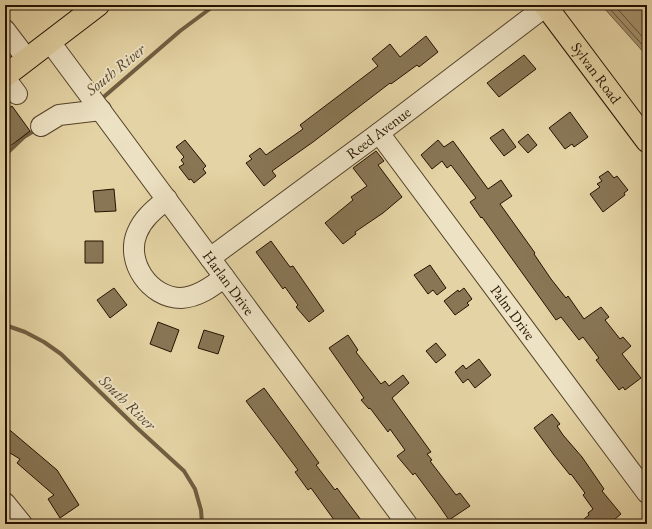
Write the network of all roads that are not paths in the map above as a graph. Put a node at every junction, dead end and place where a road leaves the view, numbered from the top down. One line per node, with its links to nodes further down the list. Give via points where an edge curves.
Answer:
1 (98, 5): 4 (main road)
2 (546, 6): 10 (street, Reed Avenue); 11 (main road, Sylvan Road)
3 (5, 30): 5 (street)
4 (50, 42): 5 (main road); 8 (street, Harlan Drive)
5 (27, 59): 6 (main road)
6 (5, 77): 7 (street)
7 (17, 94)
8 (101, 110): 9 (street, via 59,115); 12 (street, Harlan Drive)
9 (41, 126)
10 (379, 133): 13 (street, Reed Avenue); 15 (street, Palm Drive)
11 (647, 141)
12 (167, 199): 13 (street, Harlan Drive); 14 (street, via 152,211 137,232 134,256 141,274 160,292 181,298 202,292)
13 (210, 258): 14 (street, Harlan Drive)
14 (224, 277): 18 (street, Harlan Drive)
15 (647, 493)
16 (5, 503): 17 (street)
17 (22, 524)
18 (407, 524)

